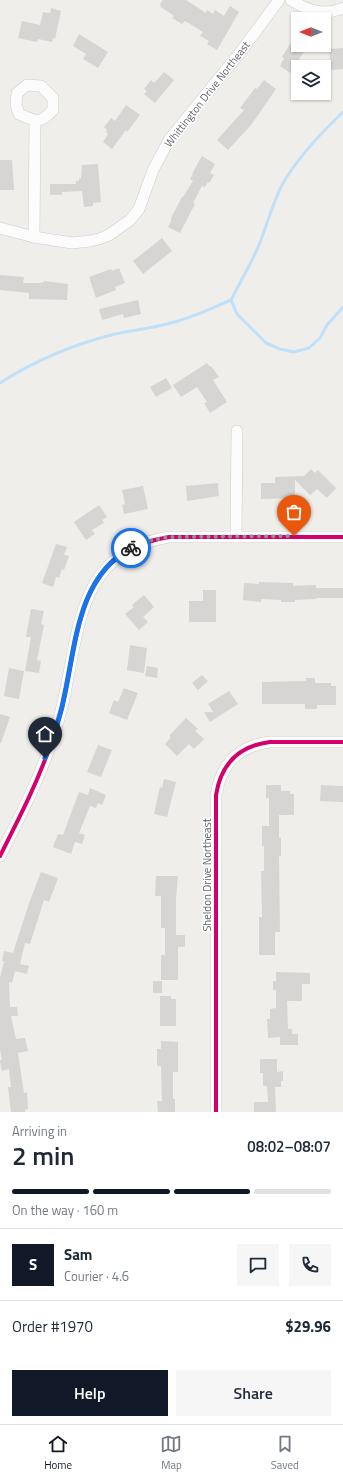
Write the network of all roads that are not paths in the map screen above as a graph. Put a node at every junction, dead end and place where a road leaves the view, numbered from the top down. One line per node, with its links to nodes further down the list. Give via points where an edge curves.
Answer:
1 (279, 0): 6 (street, Whittington Drive Northeast, via 169,140 153,170 139,208 130,220 109,234 90,241 72,243)
2 (291, 0): 3 (street, via 316,12 323,13)
3 (343, 8)
4 (35, 121): 6 (street)
5 (0, 228): 6 (street, Whittington Drive Northeast)
6 (34, 237)
7 (237, 431): 8 (street)
8 (236, 537): 9 (street); 11 (street, via 154,539 124,552 109,564 96,580 87,597 78,628 65,696 50,746)
9 (343, 537)
10 (343, 742): 12 (street, Sheldon Drive Northeast, via 260,743 238,753 230,761 218,782)
11 (0, 856)
12 (216, 1112)

